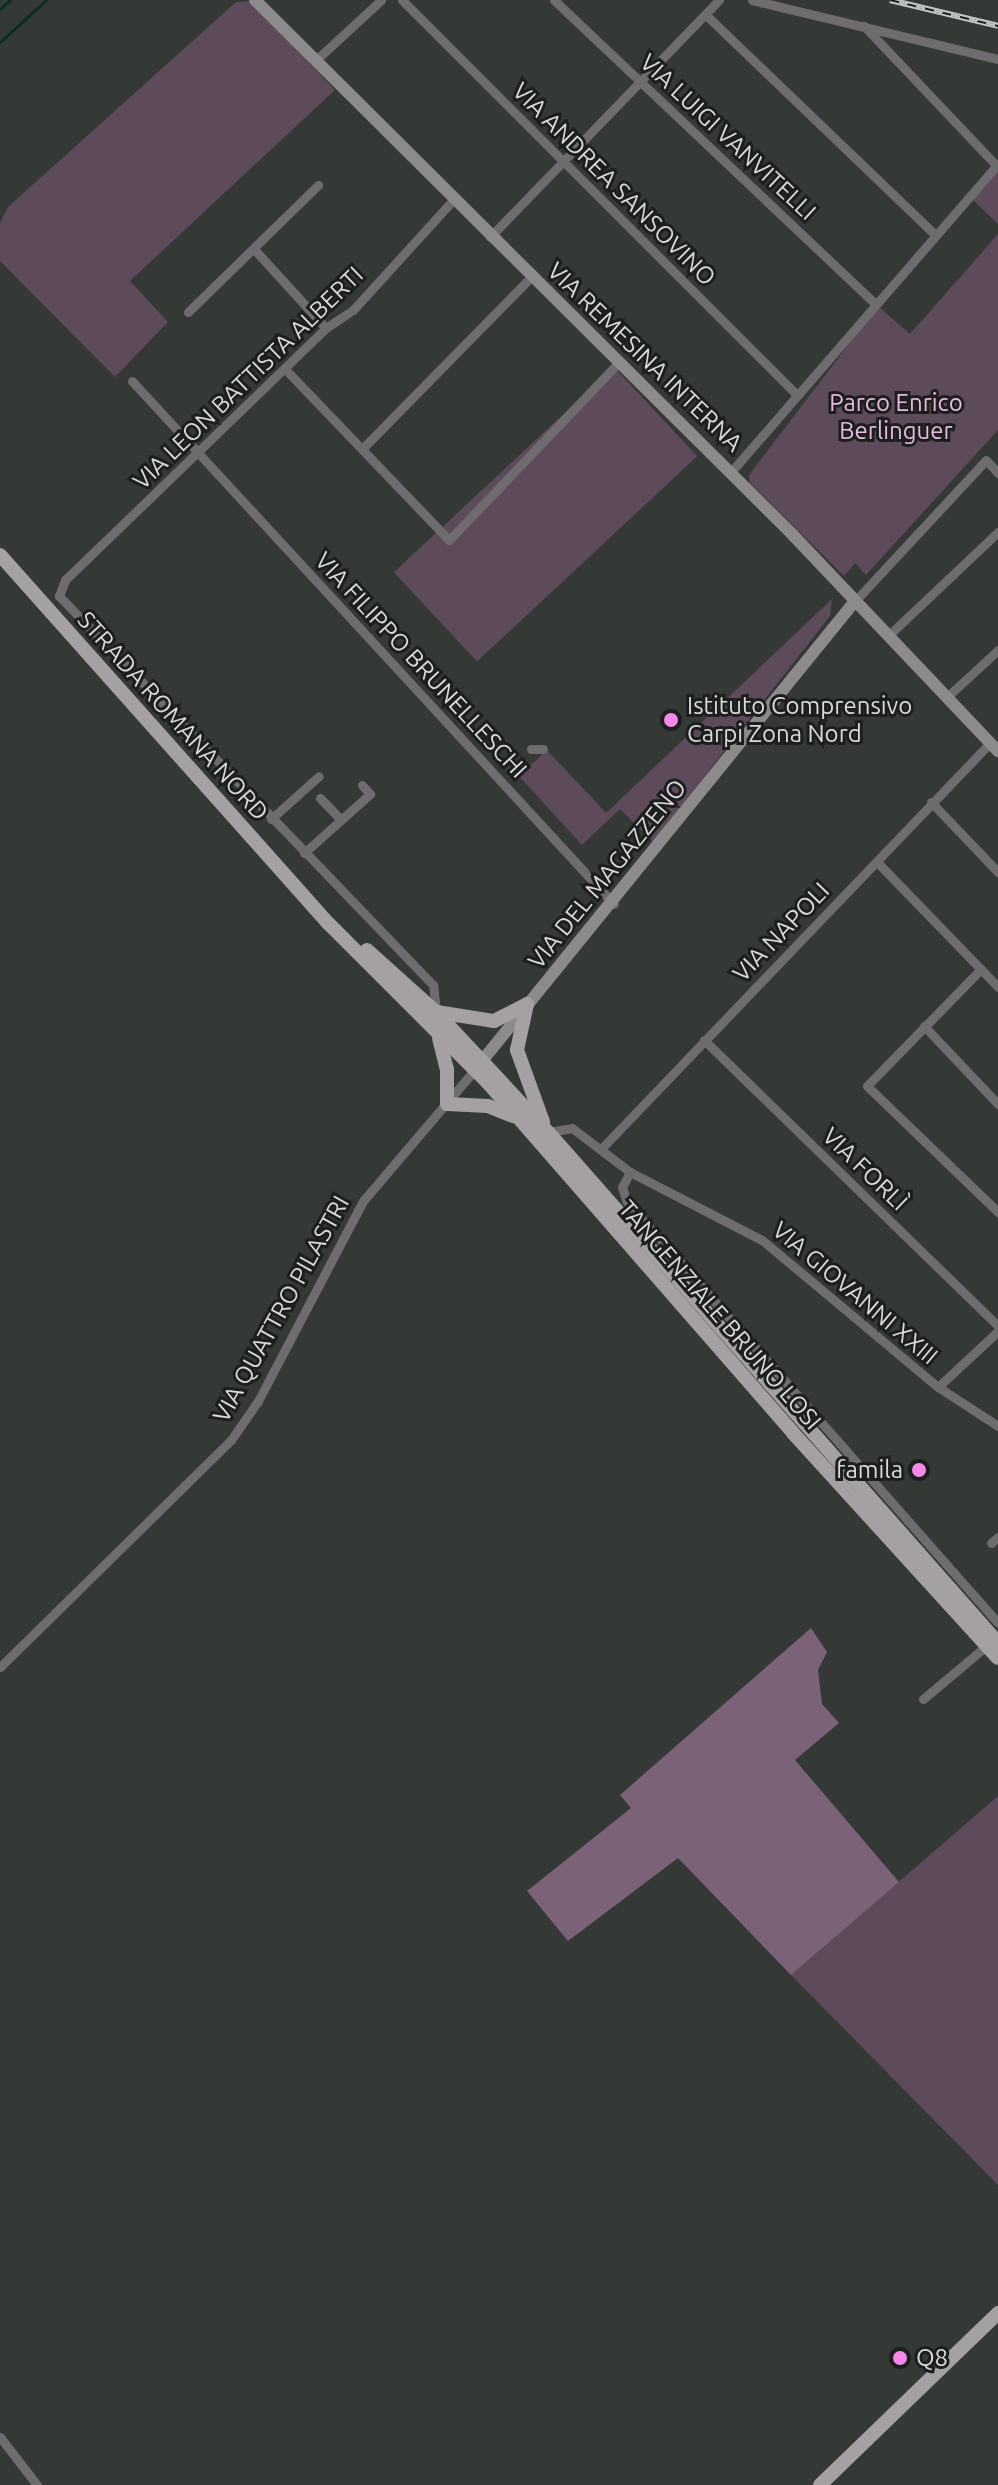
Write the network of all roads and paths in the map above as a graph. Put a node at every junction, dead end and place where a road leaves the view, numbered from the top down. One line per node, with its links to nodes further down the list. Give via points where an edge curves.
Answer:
1 (255, 0): 10 (street, VIA REMESINA INTERNA)
2 (381, 0): 10 (street)
3 (402, 0): 12 (street, VIA ANDREA SANSOVINO)
4 (554, 0): 11 (street, VIA LUIGI VANVITELLI)
5 (719, 0): 7 (street)
6 (752, 0): 8 (street)
7 (706, 15): 11 (street); 16 (street)
8 (862, 25): 9 (street); 13 (street)
9 (998, 59)
10 (315, 61): 15 (street, VIA REMESINA INTERNA)
11 (642, 84): 12 (street); 20 (street, VIA LUIGI VANVITELLI)
12 (564, 162): 17 (street); 26 (street, VIA ANDREA SANSOVINO)
13 (997, 165): 16 (street)
14 (318, 185): 18 (street)
15 (453, 200): 17 (street, VIA REMESINA INTERNA); 22 (street, VIA LEON BATTISTA ALBERTI, via 353,310)
16 (934, 234): 20 (street)
17 (490, 237): 19 (street, VIA REMESINA INTERNA)
18 (254, 249): 21 (street); 22 (street)
19 (531, 277): 23 (street, VIA REMESINA INTERNA); 27 (street)
20 (875, 304): 26 (street)
21 (188, 312)
22 (326, 328): 24 (street, VIA LEON BATTISTA ALBERTI)
23 (618, 363): 27 (street, via 449,540); 29 (street, VIA REMESINA INTERNA)
24 (285, 369): 27 (street); 28 (street, VIA LEON BATTISTA ALBERTI)
25 (132, 381): 28 (street, VIA FILIPPO BRUNELLESCHI)
26 (797, 395): 29 (street)
27 (362, 449)
28 (199, 454): 44 (street, VIA LEON BATTISTA ALBERTI, via 65,580 59,596); 49 (street, VIA FILIPPO BRUNELLESCHI)
29 (731, 472): 33 (street, VIA REMESINA INTERNA)
30 (998, 473): 33 (street, VIA DEL MAGAZZENO, via 986,460)
31 (998, 532): 34 (street)
32 (0, 555): 50 (main road, STRADA ROMANA NORD)
33 (855, 601): 34 (street, VIA REMESINA INTERNA); 49 (street, VIA DEL MAGAZZENO)
34 (889, 635): 36 (street, VIA REMESINA INTERNA)
35 (998, 650): 36 (street)
36 (948, 696): 37 (street, VIA REMESINA INTERNA)
37 (994, 747): 43 (street, VIA NAPOLI)
38 (531, 749): 39 (street)
39 (543, 749)
40 (319, 776): 44 (street)
41 (362, 785): 45 (street, via 370,794)
42 (320, 798): 45 (street)
43 (931, 802): 47 (street, VIA NAPOLI); 48 (street)
44 (271, 819): 46 (street)
45 (341, 820): 46 (street)
46 (304, 853): 54 (street, via 433,985)
47 (877, 862): 51 (street); 57 (street, VIA NAPOLI)
48 (998, 872)
49 (614, 904): 53 (street, VIA DEL MAGAZZENO)
50 (315, 906): 54 (main road, STRADA ROMANA NORD); 56 (main road, STRADA ROMANA NORD)
51 (981, 969): 52 (street); 55 (street)
52 (998, 987)
53 (527, 1004): 54 (main road, via 494,1021); 58 (street, VIA DEL MAGAZZENO); 62 (main road, via 517,1050)
54 (436, 1012): 58 (main road, STRADA ROMANA NORD)
55 (924, 1026): 60 (street); 65 (street, via 867,1086)
56 (436, 1030): 58 (main road, STRADA ROMANA NORD); 59 (main road, via 447,1069)
57 (704, 1040): 63 (street, VIA NAPOLI); 66 (street, VIA FORLÌ)
58 (478, 1066): 59 (street, VIA QUATTRO PILASTRI); 61 (main road, TANGENZIALE BRUNO LOSI); 62 (main road, TANGENZIALE BRUNO LOSI)
59 (447, 1104): 61 (main road, via 488,1106); 72 (street, VIA QUATTRO PILASTRI, via 363,1201 258,1401 231,1440)
60 (998, 1104)
61 (522, 1121): 70 (main road, TANGENZIALE BRUNO LOSI, via 793,1433)
62 (548, 1132): 63 (street, VIA GIOVANNI XXIII, via 572,1128); 70 (main road, TANGENZIALE BRUNO LOSI)
63 (601, 1149): 64 (street, VIA GIOVANNI XXIII)
64 (630, 1172): 67 (street, VIA GIOVANNI XXIII, via 762,1240); 69 (street, via 622,1187 627,1202)
65 (998, 1212)
66 (998, 1329): 67 (street)
67 (938, 1387): 68 (street, VIA GIOVANNI XXIII)
68 (998, 1426)
69 (998, 1623)
70 (993, 1643): 71 (main road, TANGENZIALE BRUNO LOSI); 73 (street)
71 (998, 1658)
72 (0, 1667)
73 (923, 1699)
74 (998, 2313): 77 (main road)
75 (0, 2437): 76 (street)
76 (37, 2485)
77 (820, 2485)

